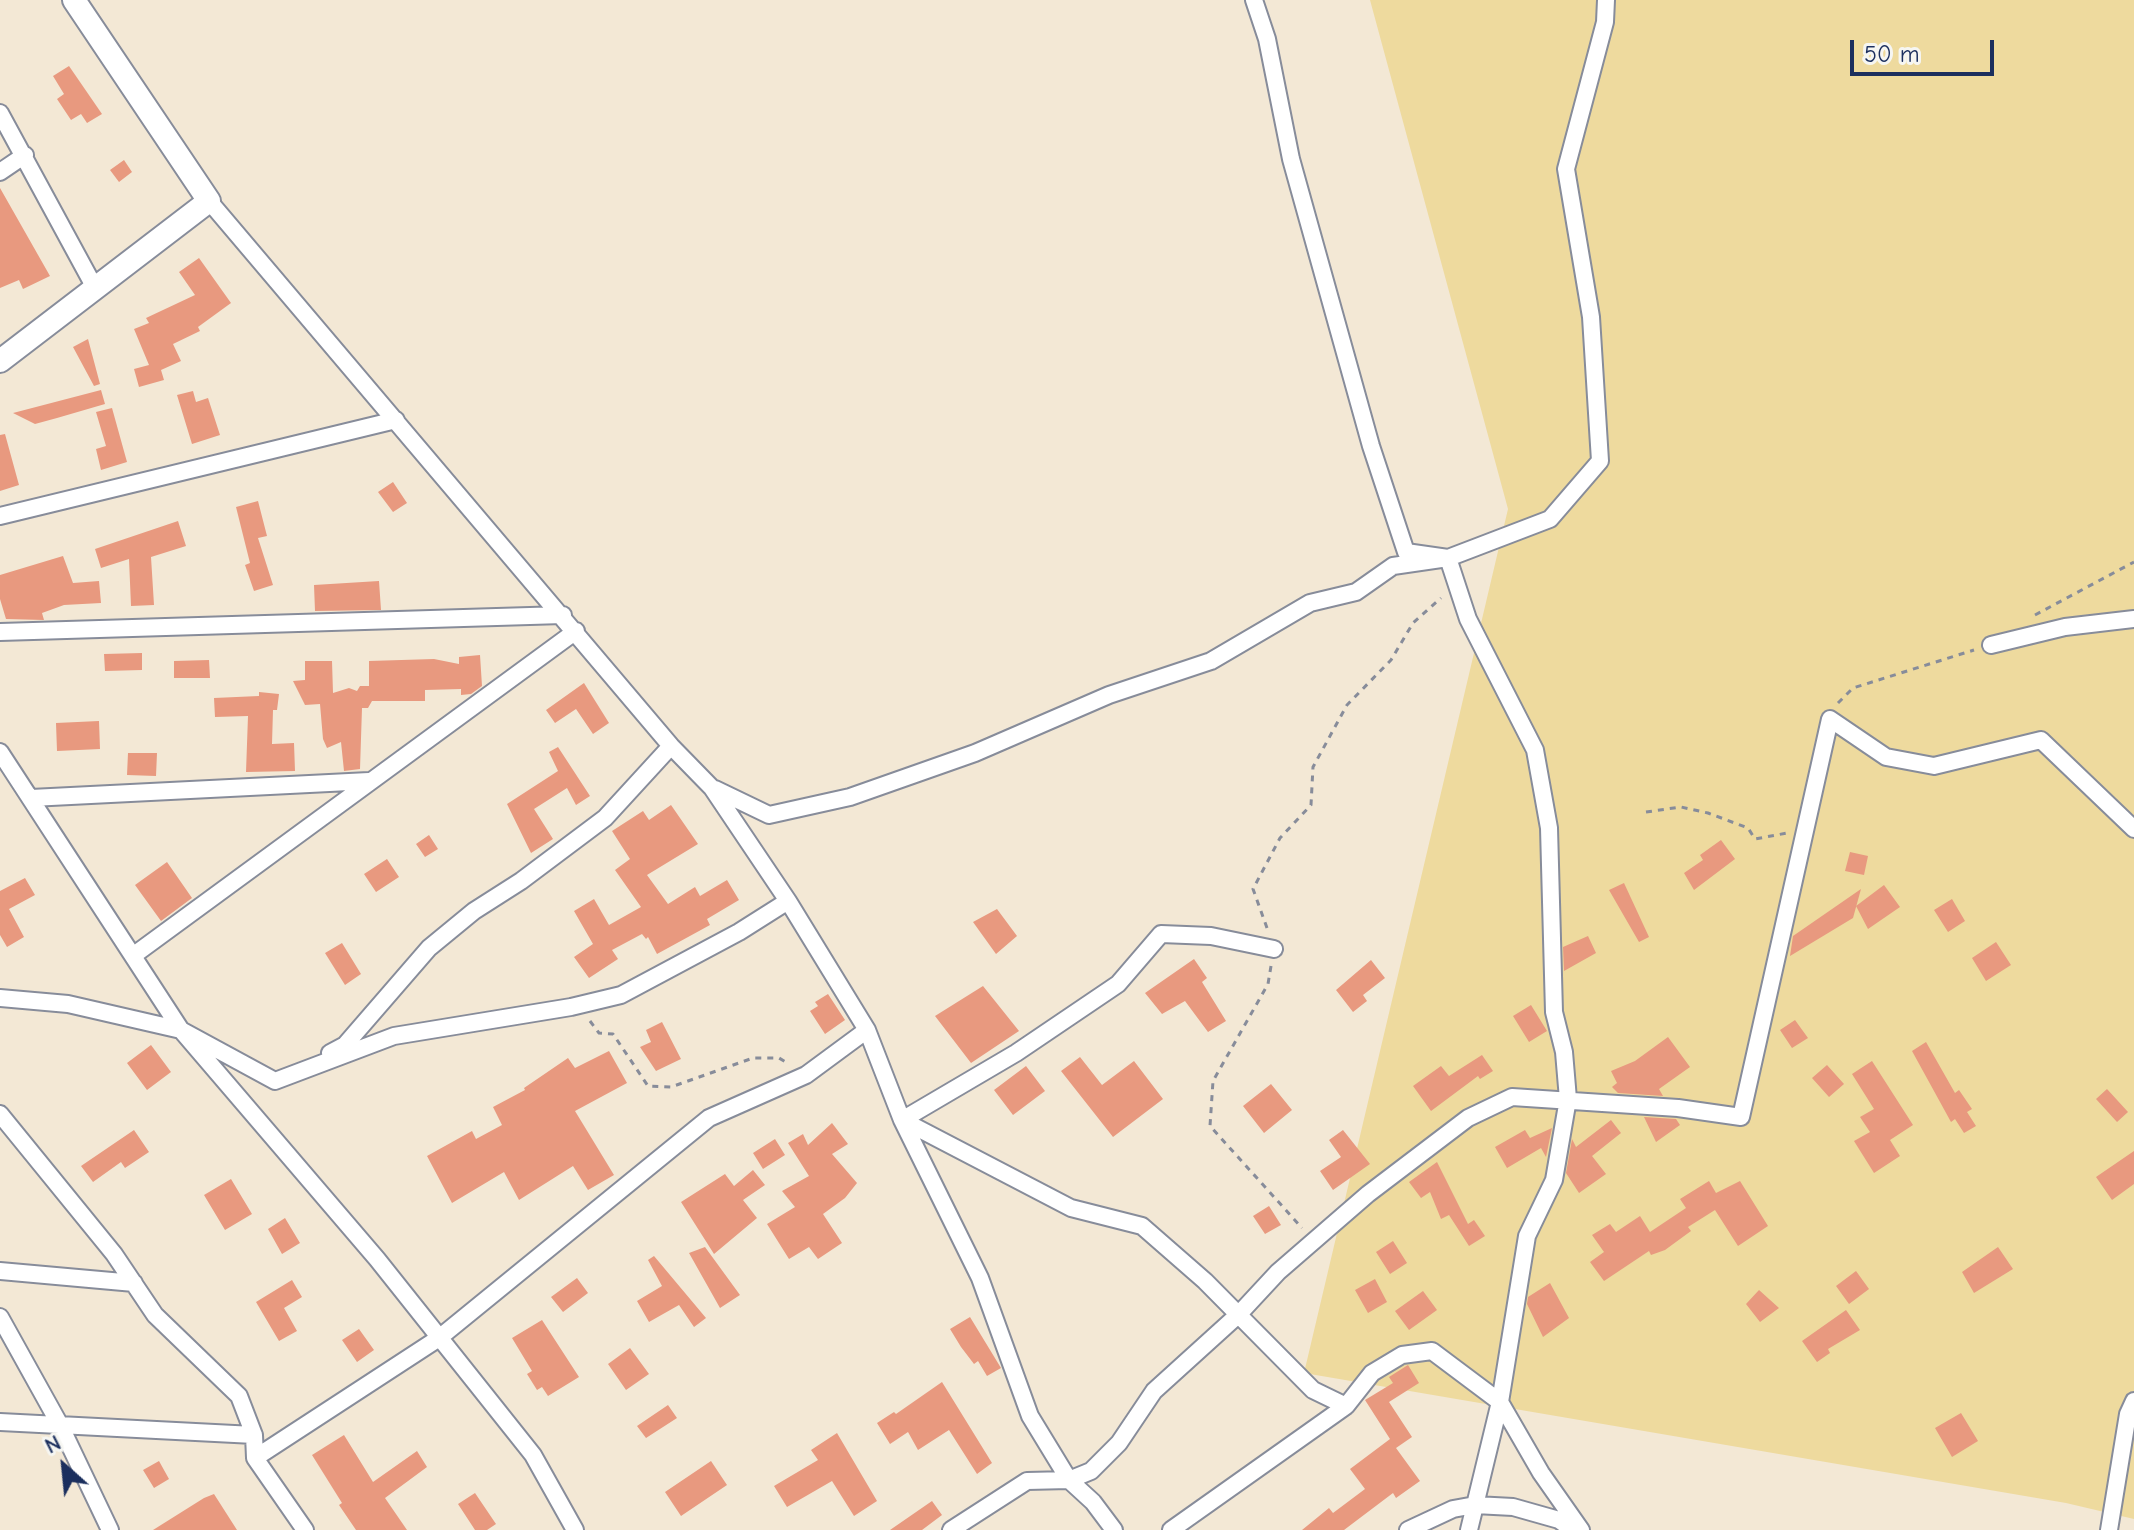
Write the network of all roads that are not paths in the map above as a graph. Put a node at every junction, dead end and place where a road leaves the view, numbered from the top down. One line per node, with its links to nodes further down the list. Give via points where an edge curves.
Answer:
1 (74, 0): 7 (street)
2 (1254, 0): 12 (street, via 1291,159 1406,552)
3 (1606, 0): 12 (street, via 1605,22 1566,169 1591,317 1600,461 1550,519)
4 (0, 113): 5 (street)
5 (25, 155): 6 (street); 8 (street)
6 (0, 172)
7 (209, 201): 8 (street); 10 (street)
8 (95, 288): 9 (street)
9 (0, 361)
10 (396, 420): 11 (street); 13 (street)
11 (0, 516)
12 (1448, 558): 21 (street, via 1393,566 1356,592 1310,603 1211,661 1109,695 975,753 850,797 769,815); 31 (street, via 1468,619 1535,750 1549,828 1554,1012)
13 (563, 615): 15 (street); 16 (street)
14 (2134, 619): 17 (street, via 2065,627)
15 (576, 631): 18 (street); 20 (street)
16 (0, 632)
17 (1991, 645)
18 (671, 746): 21 (street); 30 (street, via 605,818 429,948 345,1045)
19 (0, 752): 22 (street)
20 (370, 781): 22 (street); 26 (street)
21 (712, 788): 24 (street)
22 (31, 798): 26 (street)
23 (2134, 829): 31 (street, via 2041,740 1934,766 1886,757 1830,719 1741,1117)
24 (788, 901): 29 (street); 30 (street, via 621,995 394,1036)
25 (1274, 949): 33 (street, via 1211,936 1161,934 1118,984 1016,1053)
26 (134, 955): 28 (street)
27 (0, 998): 28 (street, via 68,1004)
28 (181, 1030): 30 (street); 38 (street)
29 (867, 1030): 33 (street); 38 (street, via 806,1075 709,1118)
30 (275, 1081)
31 (1568, 1099): 36 (street, via 1512,1097 1468,1118 1313,1240); 40 (street, via 1554,1180 1527,1236)
32 (0, 1114): 35 (street)
33 (902, 1120): 36 (street, via 1071,1208 1142,1226); 46 (street, via 980,1278 1030,1416)
34 (0, 1271): 35 (street)
35 (134, 1283): 44 (street, via 155,1315 239,1396)
36 (1239, 1314): 41 (street, via 1313,1390); 46 (street, via 1154,1391 1110,1453 1091,1471)
37 (0, 1317): 43 (street)
38 (439, 1338): 45 (street); 50 (street, via 533,1455)
39 (2134, 1401): 58 (street)
40 (1500, 1402): 41 (street, via 1432,1351 1402,1355 1372,1373); 47 (street); 57 (street)
41 (1346, 1406): 53 (street)
42 (0, 1422): 43 (street)
43 (60, 1425): 44 (street); 48 (street)
44 (254, 1435): 45 (street)
45 (255, 1458): 49 (street)
46 (1069, 1480): 51 (street, via 1027,1481); 52 (street)
47 (1475, 1505): 54 (street); 55 (street); 56 (street, via 1513,1507 1559,1520)
48 (110, 1530)
49 (305, 1530)
50 (575, 1530)
51 (951, 1530)
52 (1114, 1530)
53 (1171, 1530)
54 (1408, 1530)
55 (1469, 1530)
56 (1573, 1530)
57 (1581, 1530)
58 (2109, 1530)

